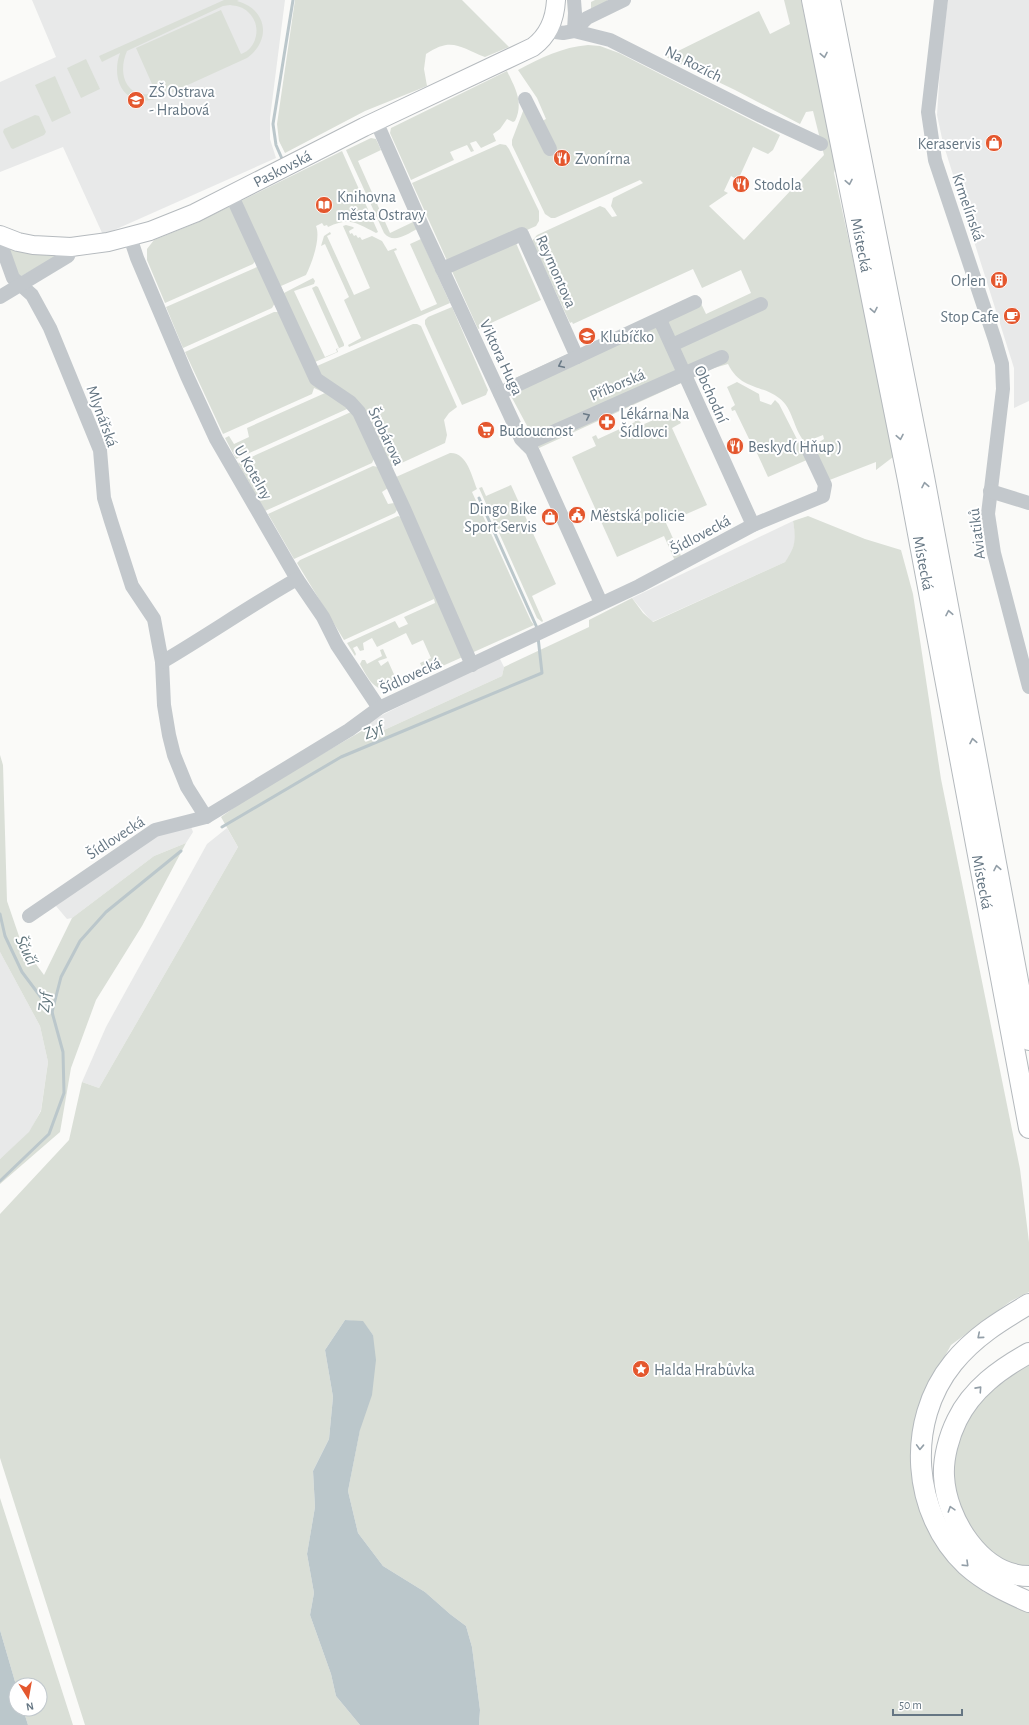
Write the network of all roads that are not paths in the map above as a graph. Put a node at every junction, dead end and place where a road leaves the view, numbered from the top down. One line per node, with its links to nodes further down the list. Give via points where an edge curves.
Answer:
1 (556, 0): 7 (main road, via 555,13)
2 (574, 0): 8 (street)
3 (624, 0): 8 (street, via 587,18)
4 (812, 0): 46 (highway, Místecká, one-way to 46, via 908,480)
5 (830, 0): 42 (highway, Místecká, one-way to 5, via 924,478)
6 (941, 0): 28 (street, Krmelínská, via 928,112 935,160 1000,356 1003,376)
7 (548, 31): 8 (street, Na Rozích); 10 (main road, Paskovská, via 528,50)
8 (574, 31): 11 (street, Na Rozích, via 610,40)
9 (525, 100): 12 (street)
10 (376, 121): 13 (main road, Paskovská); 17 (street, Viktora Huga)
11 (821, 144)
12 (550, 149)
13 (231, 194): 15 (main road, Paskovská, via 183,218); 38 (street, Šrobárova, via 316,379 350,402 359,412)
14 (2, 236): 16 (main road, Paskovská, via 33,245); 18 (street, Mlynářská, via 3,250 13,278)
15 (130, 237): 16 (main road, Paskovská); 34 (street, U Kotelny, via 187,376 216,439)
16 (72, 247): 18 (street, via 68,256)
17 (442, 269): 24 (street, Reymontova, via 522,234); 27 (street, Viktora Huga)
18 (21, 285): 19 (street); 37 (street, Mlynářská, via 32,295 50,328 100,450 104,498 132,586 154,620)
19 (0, 296)
20 (695, 302): 22 (street)
21 (761, 304): 23 (street)
22 (660, 320): 23 (street, Obchodní); 24 (street)
23 (672, 345): 26 (street, Obchodní)
24 (578, 357): 27 (street, one-way to 27)
25 (722, 357): 26 (street, Příborská)
26 (684, 374): 29 (street, Příborská, one-way to 26); 33 (street, Obchodní)
27 (500, 393): 29 (street, Viktora Huga)
28 (1000, 421): 31 (street, Aviatiků)
29 (526, 444): 35 (street, Viktora Huga, via 532,450)
30 (808, 449): 33 (street, Šídlovecká, via 825,485 823,496)
31 (990, 491): 32 (street); 36 (street, Aviatiků, via 990,534)
32 (1029, 503)
33 (753, 525): 35 (street, Šídlovecká, via 639,586)
34 (297, 579): 37 (street); 40 (street, U Kotelny)
35 (601, 603): 38 (street, Šídlovecká)
36 (1026, 657): 39 (street, Aviatiků)
37 (162, 662): 41 (street, Mlynářská, via 164,705 174,755 187,786)
38 (472, 665): 40 (street, Šídlovecká)
39 (1029, 687)
40 (379, 708): 41 (street, Šídlovecká, via 349,730)
41 (206, 817): 43 (street, Šídlovecká, via 155,830)
42 (1004, 907): 44 (highway); 45 (highway, Místecká)
43 (29, 916)
44 (1029, 975)
45 (1029, 1040)
46 (1029, 1128)
47 (1021, 1309): 50 (highway, one-way to 50, via 975,1340 946,1372 926,1416 921,1438 921,1468 932,1516 953,1551 988,1582)
48 (1026, 1354): 49 (highway, one-way to 48, via 1015,1574 999,1567 982,1557 971,1545 953,1514 944,1476 952,1431 966,1404 991,1377)
49 (1029, 1576)
50 (1029, 1602)

